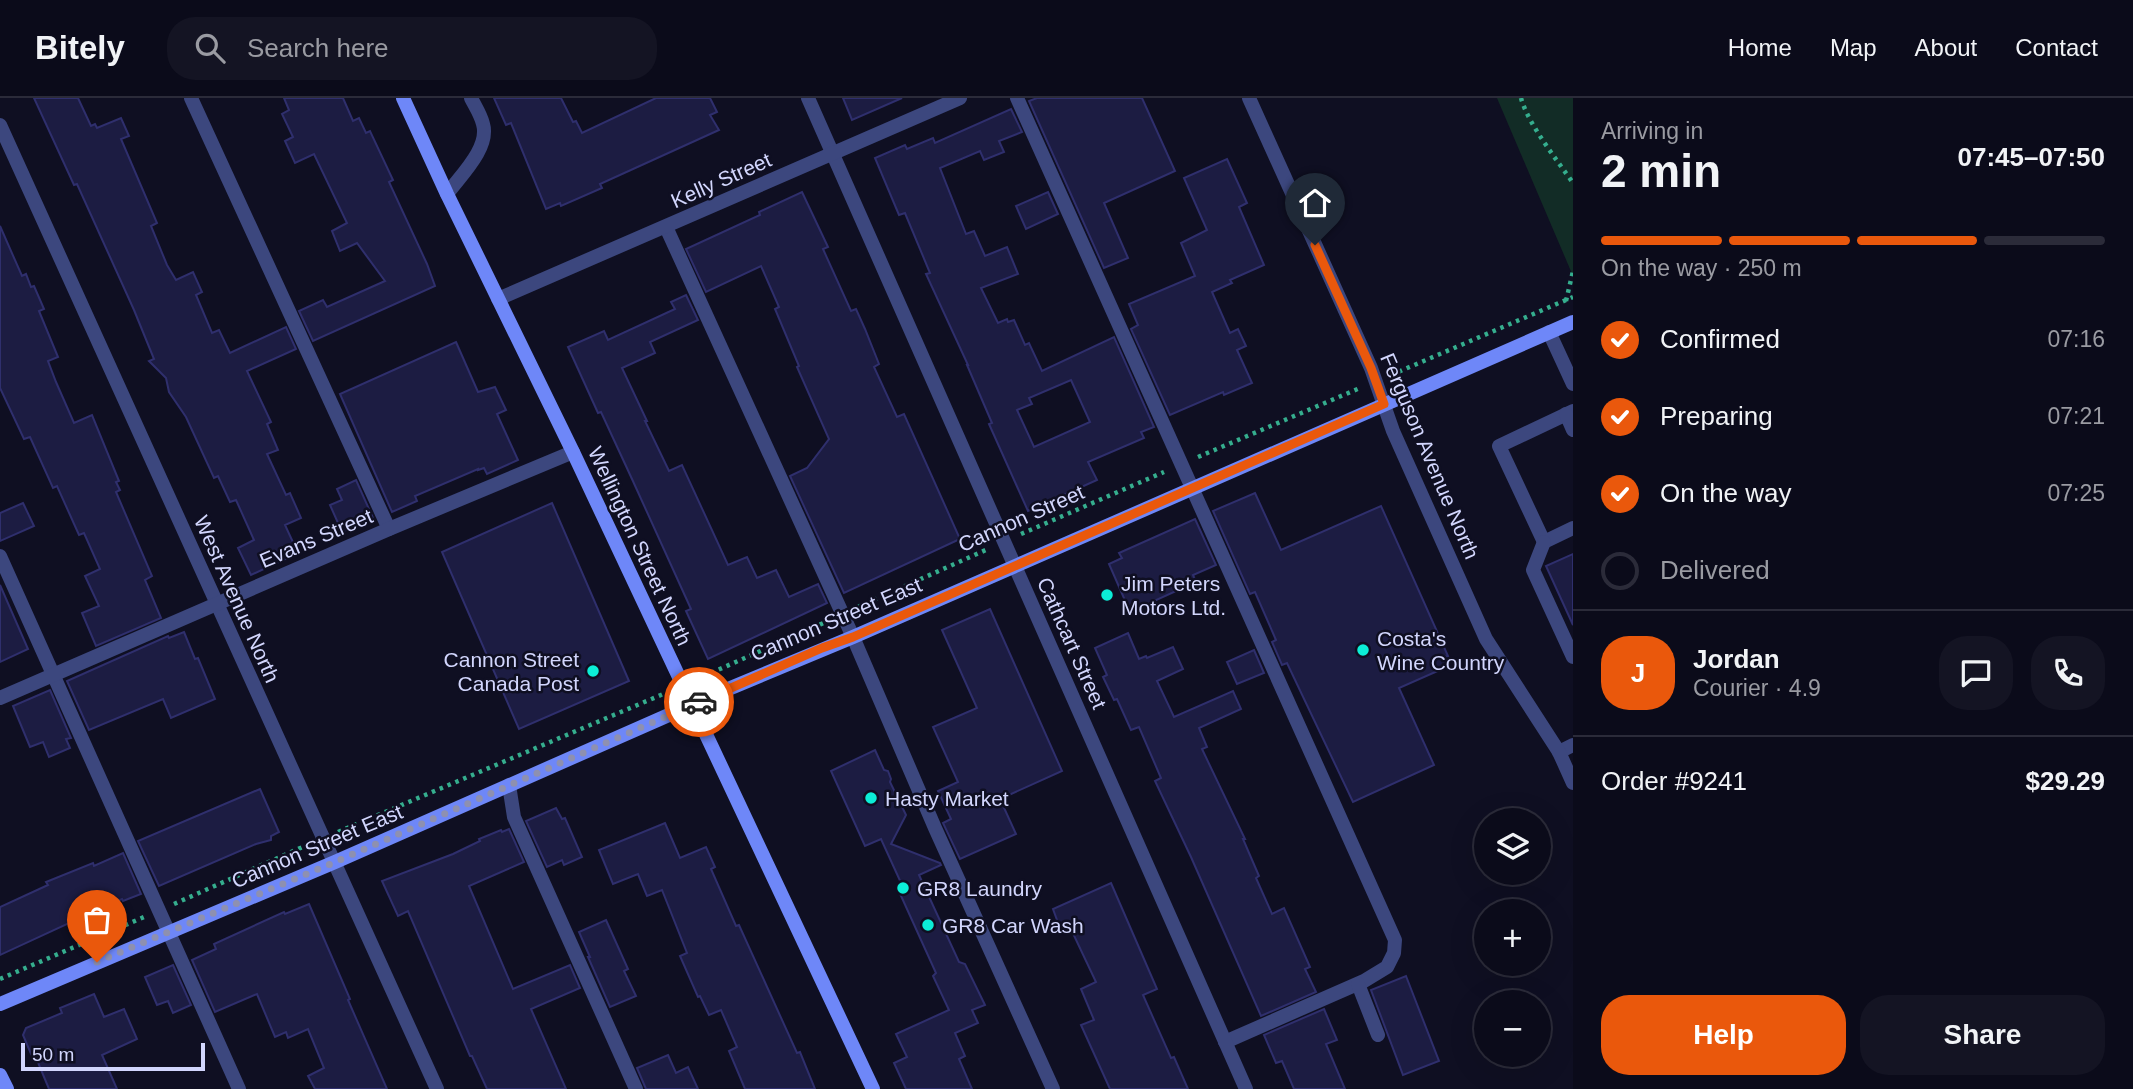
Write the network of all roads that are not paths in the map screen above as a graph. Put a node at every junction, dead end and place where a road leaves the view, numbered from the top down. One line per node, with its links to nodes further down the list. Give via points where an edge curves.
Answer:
1 (191, 98): 22 (street)
2 (403, 98): 10 (main road, Wellington Street North)
3 (471, 98): 10 (street, via 484,126 482,140 476,157)
4 (808, 98): 9 (street, Cathcart Street)
5 (960, 98): 9 (street, Kelly Street)
6 (1017, 98): 20 (street)
7 (1249, 98): 16 (street, Ferguson Avenue North)
8 (0, 125): 26 (street, West Avenue North)
9 (832, 154): 11 (street, Kelly Street); 25 (street, Cathcart Street)
10 (447, 194): 12 (main road, Wellington Street North)
11 (666, 227): 12 (street, Kelly Street); 27 (street)
12 (498, 299): 19 (main road, Wellington Street North)
13 (1571, 323): 14 (main road, Cannon Street East)
14 (1549, 332): 15 (street); 16 (main road, Cannon Street East)
15 (1573, 384)
16 (1384, 404): 20 (main road, Cannon Street East); 33 (street, Ferguson Avenue North, via 1486,639)
17 (1569, 413): 18 (street); 23 (street, via 1499,446)
18 (1573, 430)
19 (573, 452): 22 (street, Evans Street); 31 (main road, Wellington Street North)
20 (1192, 487): 25 (main road, Cannon Street East); 38 (street, via 1395,940 1387,967)
21 (1573, 528): 23 (street)
22 (389, 529): 26 (street, Evans Street)
23 (1544, 542): 28 (street, via 1533,570)
24 (0, 556): 29 (street)
25 (1014, 565): 27 (main road, Cannon Street East); 41 (street, Cathcart Street)
26 (216, 603): 29 (street, Evans Street); 36 (street, West Avenue North)
27 (853, 637): 31 (main road, Cannon Street East); 48 (street)
28 (1573, 657)
29 (53, 675): 30 (street, Evans Street); 37 (street)
30 (0, 698)
31 (691, 705): 35 (main road, Cannon Street East); 47 (main road, Wellington Street North)
32 (1573, 745): 33 (street)
33 (1559, 752): 34 (street, Ferguson Avenue North)
34 (1573, 783)
35 (509, 785): 36 (main road, Cannon Street East); 46 (street, via 514,817)
36 (335, 862): 37 (main road, Cannon Street East); 45 (street, West Avenue North)
37 (167, 932): 39 (main road, Cannon Street East); 44 (street)
38 (1358, 984): 40 (street); 41 (street)
39 (0, 1004)
40 (1378, 1035)
41 (1225, 1042): 49 (street, Cathcart Street)
42 (0, 1075): 43 (main road)
43 (7, 1089)
44 (239, 1089)
45 (437, 1089)
46 (636, 1089)
47 (873, 1089)
48 (1053, 1089)
49 (1246, 1089)

